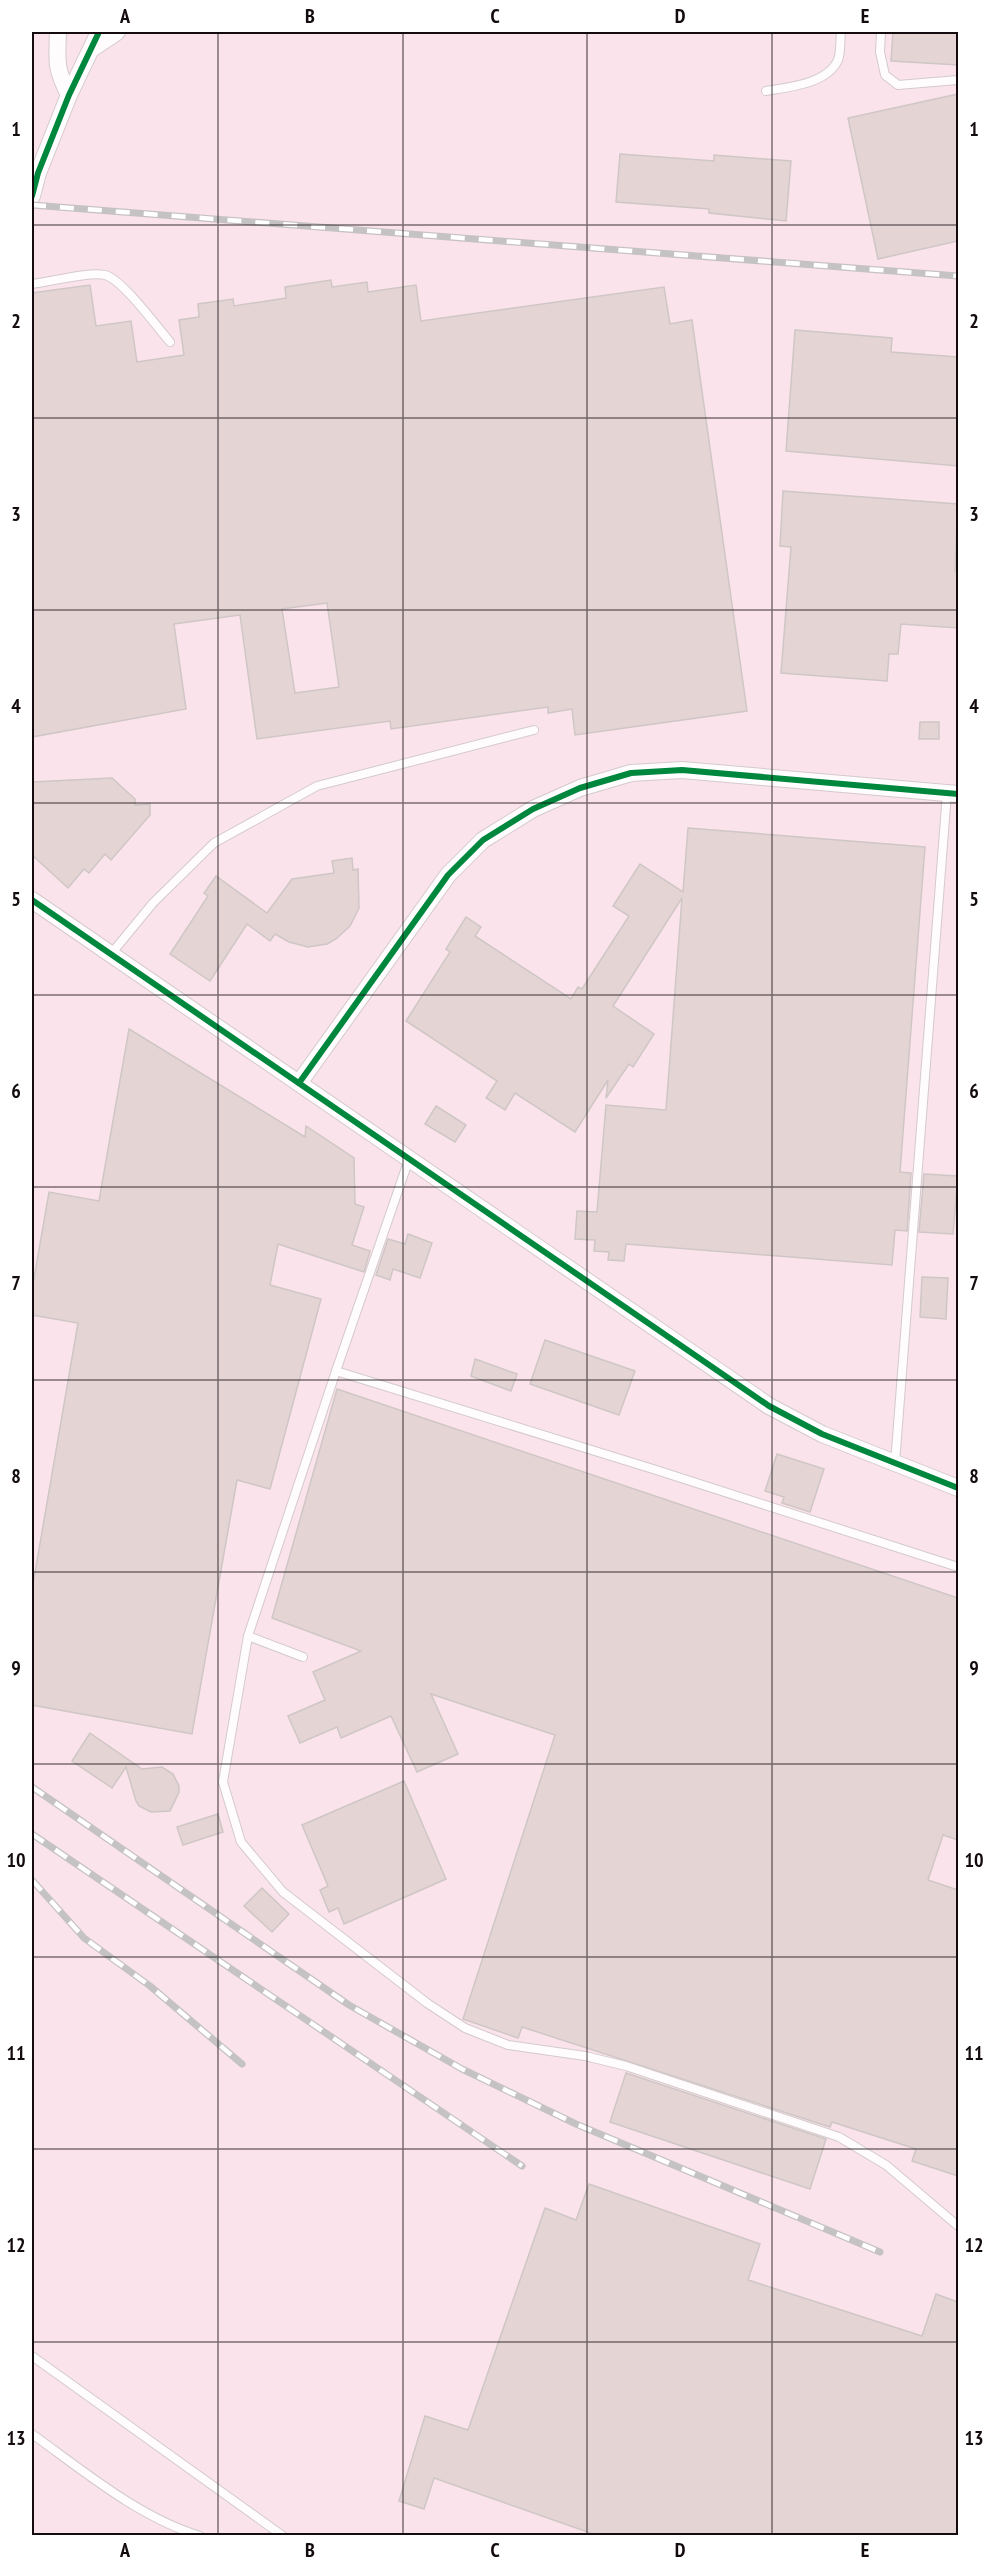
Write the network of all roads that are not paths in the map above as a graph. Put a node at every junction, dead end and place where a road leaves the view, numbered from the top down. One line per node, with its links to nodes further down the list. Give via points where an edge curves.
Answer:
1 (58, 32): 9 (street, via 58,72)
2 (99, 32): 6 (street)
3 (117, 32): 6 (street)
4 (841, 32): 8 (lane, via 838,60 826,75)
5 (881, 32): 7 (lane, via 885,75 898,86)
6 (93, 48): 9 (street)
7 (958, 80)
8 (766, 92)
9 (69, 95): 10 (street)
10 (32, 196)
11 (32, 284): 12 (lane, via 95,274 107,276 121,285)
12 (170, 342)
13 (534, 730): 16 (lane, via 317,786 214,843 153,903)
14 (953, 794): 17 (street, via 682,770 631,773 580,788 532,809 483,840 448,875); 20 (lane)
15 (32, 900): 16 (street)
16 (111, 954): 17 (street)
17 (299, 1083): 18 (street)
18 (408, 1159): 19 (lane); 20 (street, via 769,1406 822,1434)
19 (336, 1371): 22 (lane); 23 (lane)
20 (895, 1464): 21 (street)
21 (958, 1488)
22 (958, 1567)
23 (248, 1636): 24 (lane); 25 (lane, via 223,1782 241,1842 283,1892 465,2028 508,2045 626,2066 839,2137 886,2165)
24 (303, 1656)
25 (958, 2226)
26 (32, 2356): 29 (lane)
27 (32, 2434): 28 (lane, via 135,2505 172,2527)
28 (200, 2535)
29 (282, 2535)

